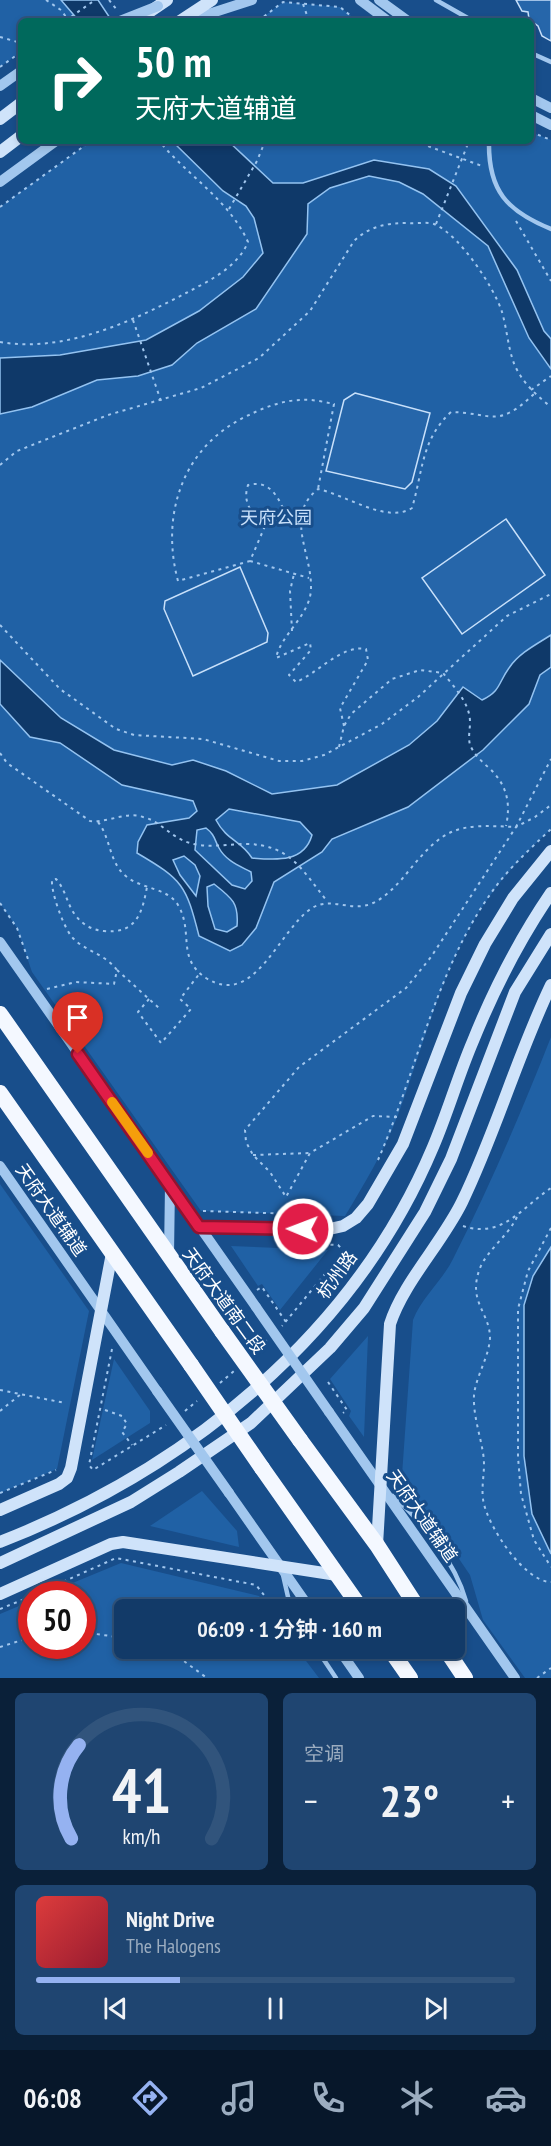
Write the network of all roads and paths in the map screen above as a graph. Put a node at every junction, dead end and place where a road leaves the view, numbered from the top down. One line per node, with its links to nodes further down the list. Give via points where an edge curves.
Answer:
1 (46, 0): 10 (path)
2 (95, 0): 11 (path, bridge)
3 (212, 0): 14 (main road)
4 (252, 0): 15 (street)
5 (360, 0): 19 (street)
6 (379, 0): 20 (street)
7 (436, 0): 21 (lane)
8 (163, 2): 12 (street, bridge); 13 (main road, bridge)
9 (303, 4): 16 (path, via 283,3); 17 (path); 18 (path, via 340,8)
10 (65, 18)
11 (71, 18)
12 (127, 18)
13 (140, 18)
14 (185, 18)
15 (196, 18)
16 (262, 18)
17 (308, 18)
18 (353, 18)
19 (384, 18)
20 (404, 18)
21 (468, 18)
22 (0, 37): 23 (path)
23 (18, 42)
24 (18, 54): 27 (path)
25 (534, 54): 26 (lane)
26 (551, 62)
27 (0, 67)
28 (18, 73): 29 (street)
29 (0, 86)
30 (534, 100): 32 (street)
31 (18, 105): 34 (main road)
32 (551, 108)
33 (534, 116): 35 (street)
34 (0, 119)
35 (551, 124)
36 (534, 133): 38 (path)
37 (18, 138): 46 (main road)
38 (551, 140)
39 (52, 144): 49 (street)
40 (87, 144): 51 (path)
41 (162, 144): 52 (path)
42 (264, 144): 52 (path)
43 (422, 144): 47 (path)
44 (468, 144): 47 (path)
45 (489, 144): 48 (lane)
46 (0, 152)
47 (463, 159): 48 (path, via 480,164); 53 (path)
48 (493, 174): 50 (lane)
49 (0, 182)
50 (507, 203): 54 (lane, via 524,218); 55 (path)
51 (0, 207)
52 (229, 209): 56 (path, via 248,242 243,255 204,283)
53 (436, 224): 59 (path, via 458,242 494,297 514,364); 61 (path, via 390,223 363,232 310,310 259,358 201,388)
54 (551, 229)
55 (551, 281)
56 (133, 320): 57 (path, via 78,337 42,343); 61 (path)
57 (0, 342)
58 (551, 376): 59 (path)
59 (531, 390): 60 (path)
60 (534, 394): 62 (path); 64 (path, via 522,405 494,418 451,412 436,426 421,462 412,508 403,514 389,514)
61 (161, 401): 63 (path, via 108,415 17,452)
62 (551, 407)
63 (0, 465)
64 (318, 489): 66 (path, via 308,496); 68 (path, via 334,404 302,400 266,407 232,422 212,438 194,459 180,485 173,513 172,558 178,582)
65 (287, 517): 66 (path); 67 (path); 67 (path, via 279,497 270,488 258,483 248,485 245,494 249,509)
66 (300, 520): 70 (path)
67 (265, 526): 68 (path)
68 (250, 561): 69 (path)
69 (294, 574): 70 (path); 73 (path, via 290,591)
70 (309, 578): 73 (path, via 311,589)
71 (551, 594): 74 (path, via 507,616)
72 (0, 625): 76 (path, via 60,689 116,729 134,735 203,739 279,761 302,761)
73 (292, 631): 75 (path, via 276,658 309,643 312,650 289,675 296,682 334,659 359,648 366,649 368,660 340,708)
74 (443, 673): 75 (path, via 420,670 392,679 351,714); 76 (path, via 382,724); 81 (path, via 465,703 471,748 508,795)
75 (344, 726): 76 (path)
76 (339, 747)
77 (0, 753): 80 (path, via 7,763 90,821)
78 (551, 759): 82 (path)
79 (551, 805): 82 (path)
80 (98, 822): 85 (path, via 105,830 114,861 126,877); 87 (path, via 126,814 145,817 175,839 198,845 245,844 282,850 296,861)
81 (506, 826): 82 (path); 87 (path, via 459,827 440,837 427,847 397,885 373,903 352,908)
82 (516, 827): 102 (path, via 431,957 406,988 299,1067 253,1118 245,1130)
83 (551, 829): 100 (path, via 494,890 465,939 446,977)
84 (551, 851): 111 (main road, via 513,898 485,944 461,993 403,1144 356,1218 325,1230)
85 (147, 887): 91 (path, via 143,909 132,925 118,932 92,930 76,916 62,885 57,879 52,880 56,902 72,938 109,959); 93 (path, via 177,903 187,931 186,953)
86 (551, 893): 142 (main road, 杭州路, via 500,980 472,1042 433,1148 407,1199 349,1292 318,1330 237,1406 168,1456 71,1510)
87 (328, 902): 93 (path, via 299,918 270,959 237,984 224,986)
88 (0, 903): 92 (path, via 17,928)
89 (551, 934): 144 (main road, via 515,992 451,1159 425,1212 364,1308 330,1348 251,1423 179,1472 131,1502)
90 (0, 942): 105 (street)
91 (117, 970): 95 (path, via 114,984 76,982 44,989); 96 (path)
92 (32, 972)
93 (200, 973): 96 (path, via 180,999 191,1009 161,1043 138,1012)
94 (551, 985): 110 (main road, via 478,1167)
95 (51, 999)
96 (149, 999): 97 (path)
97 (159, 1008)
98 (0, 1014): 115 (highway, 天府大道南二段)
99 (0, 1093): 114 (highway)
100 (397, 1117): 101 (path, via 373,1116); 103 (path)
101 (310, 1153): 102 (path); 102 (path, via 286,1197)
102 (253, 1155)
103 (377, 1161)
104 (0, 1166): 117 (street, 天府大道辅道)
105 (170, 1185): 111 (street); 115 (street)
106 (551, 1188): 109 (path)
107 (201, 1211): 108 (path)
108 (334, 1215)
109 (517, 1217): 110 (path, via 502,1226 485,1228); 149 (path, via 480,1268 477,1301 490,1340 475,1394 475,1415 484,1454 483,1499 487,1514 504,1544 529,1574)
110 (451, 1223): 139 (main road, via 395,1307 390,1324)
111 (199, 1227): 139 (street, 天府大道辅道, bridge)
112 (551, 1228): 146 (path, via 528,1270 519,1300 518,1457 521,1494 534,1540)
113 (278, 1243): 118 (path, via 338,1245 344,1251)
114 (112, 1253): 117 (main road); 147 (highway, bridge)
115 (170, 1259): 143 (highway, 天府大道南二段, bridge)
116 (262, 1287): 118 (path)
117 (102, 1311): 141 (main road, via 67,1478 47,1491); 145 (street, 天府大道辅道, bridge)
118 (286, 1322): 119 (path)
119 (278, 1330)
120 (269, 1338): 122 (path)
121 (113, 1345): 137 (path, via 89,1465 93,1470)
122 (252, 1354)
123 (236, 1368): 125 (path)
124 (328, 1382): 133 (path)
125 (213, 1389)
126 (0, 1390): 127 (path)
127 (21, 1394): 130 (path); 134 (path)
128 (204, 1396): 135 (path)
129 (71, 1398): 131 (path)
130 (65, 1403)
131 (69, 1409)
132 (105, 1410): 137 (path, via 122,1416 127,1424 122,1432)
133 (347, 1410)
134 (0, 1411)
135 (179, 1415)
136 (171, 1421): 137 (path)
137 (133, 1445)
138 (57, 1469): 140 (path)
139 (380, 1484): 143 (main road); 173 (street, 天府大道辅道)
140 (0, 1493)
141 (0, 1510)
142 (0, 1542)
143 (376, 1545): 155 (highway, 天府大道南二段)
144 (0, 1563)
145 (281, 1567): 147 (main road); 150 (main road, via 123,1542); 152 (lane); 153 (street)
146 (551, 1567)
147 (337, 1575): 154 (highway)
148 (65, 1581): 151 (path, via 116,1558 256,1585)
149 (551, 1582)
150 (0, 1594)
151 (267, 1599)
152 (288, 1599)
153 (303, 1599)
154 (354, 1599)
155 (412, 1599)
156 (18, 1602): 157 (path)
157 (0, 1609)
158 (96, 1634): 159 (path)
159 (114, 1637)
160 (18, 1641): 161 (path)
161 (0, 1647)
162 (181, 1659): 169 (path)
163 (323, 1659): 170 (lane)
164 (346, 1659): 171 (street)
165 (397, 1659): 172 (highway)
166 (452, 1659): 168 (highway)
167 (551, 1668): 174 (path)
168 (460, 1672)
169 (207, 1678)
170 (336, 1678)
171 (359, 1678)
172 (410, 1678)
173 (515, 1678)
174 (537, 1678)

